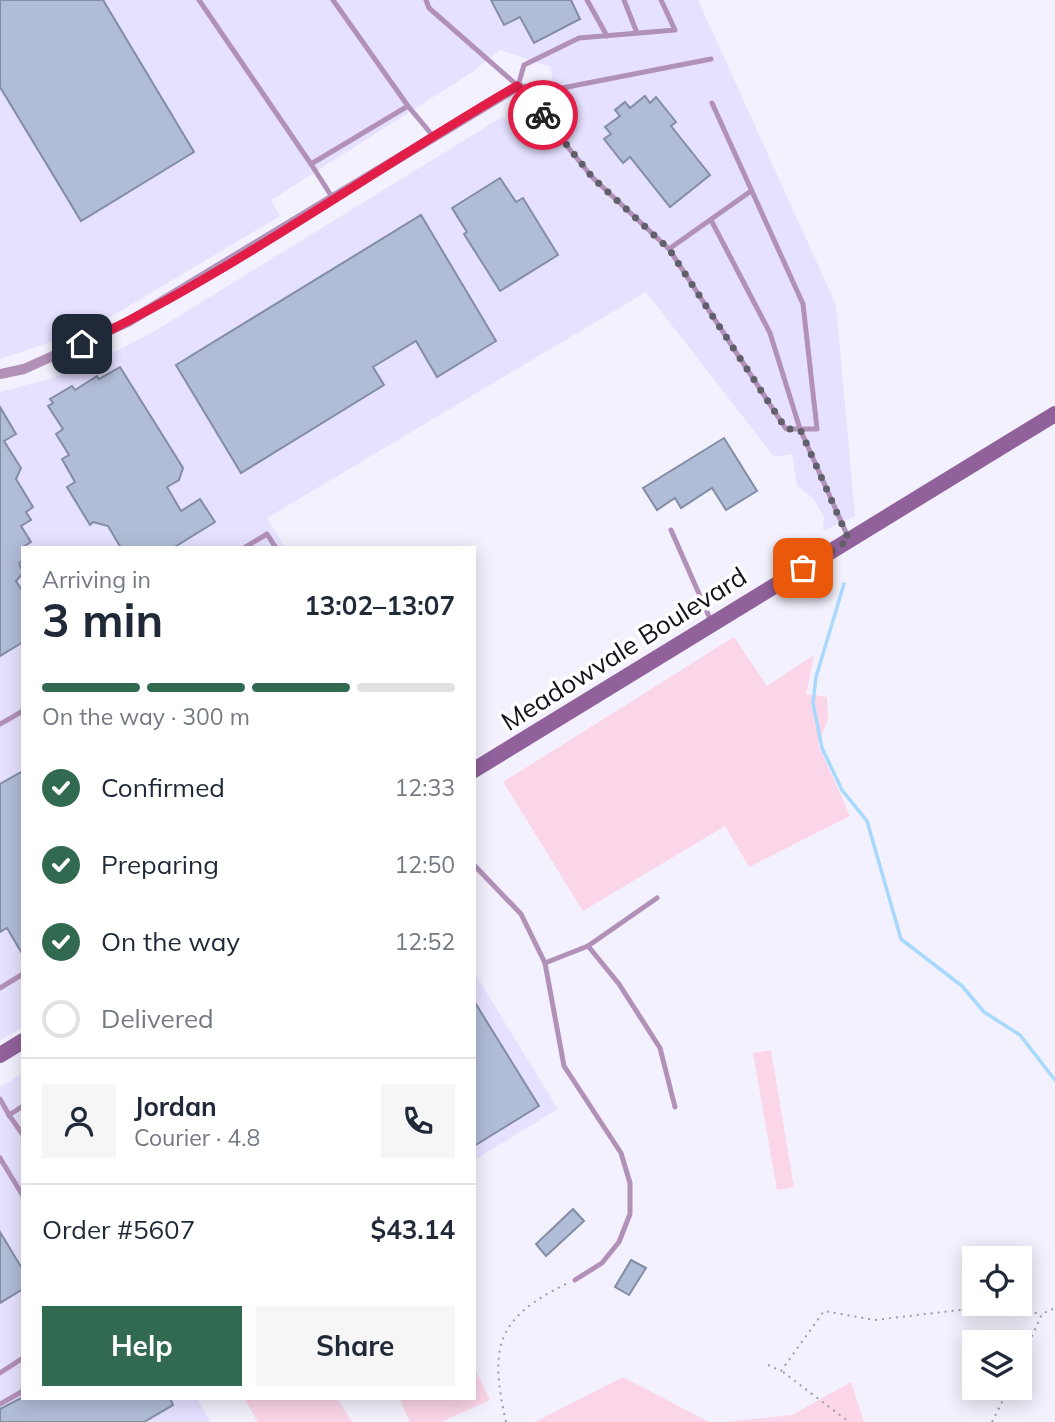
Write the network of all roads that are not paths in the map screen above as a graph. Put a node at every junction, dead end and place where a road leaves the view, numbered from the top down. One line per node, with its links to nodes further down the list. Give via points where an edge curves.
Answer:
1 (199, 0): 14 (lane)
2 (332, 0): 12 (lane)
3 (426, 0): 10 (lane, via 429,8)
4 (587, 0): 8 (lane)
5 (624, 0): 7 (lane)
6 (661, 0): 7 (lane, via 675,30)
7 (637, 33): 8 (lane)
8 (607, 36): 10 (lane, via 579,38 524,65)
9 (711, 59): 10 (lane, via 562,88)
10 (517, 86): 13 (street); 18 (lane, via 593,178)
11 (712, 103): 15 (lane)
12 (408, 106): 13 (lane); 14 (lane)
13 (433, 136): 16 (street)
14 (311, 164): 16 (lane)
15 (751, 191): 17 (lane); 21 (lane, via 803,304 817,429)
16 (334, 200): 19 (street, via 128,322 24,369)
17 (711, 220): 18 (lane); 21 (lane, via 770,332)
18 (669, 249): 21 (lane, via 786,429)
19 (0, 374)
20 (1055, 414): 23 (main road, Meadowvale Boulevard)
21 (800, 429): 23 (lane)
22 (671, 530): 26 (lane)
23 (849, 540): 26 (main road, Meadowvale Boulevard)
24 (247, 546): 25 (lane, via 267,534)
25 (274, 546)
26 (713, 624): 29 (main road, Meadowvale Boulevard)
27 (21, 712): 28 (lane)
28 (0, 724)
29 (476, 769)
30 (476, 867): 33 (lane, via 522,914)
31 (657, 898): 32 (lane)
32 (588, 946): 33 (lane); 40 (lane, via 660,1048)
33 (545, 963): 45 (lane, via 564,1066 621,1153 630,1183 630,1214 619,1242 602,1263)
34 (21, 976): 35 (lane)
35 (0, 988)
36 (21, 1042): 37 (main road)
37 (0, 1055)
38 (0, 1099): 41 (lane)
39 (21, 1107): 41 (lane)
40 (675, 1107)
41 (9, 1115): 42 (lane)
42 (21, 1132)
43 (0, 1158): 44 (lane)
44 (21, 1193)
45 (575, 1280)
46 (21, 1359): 47 (lane)
47 (0, 1373)
48 (21, 1392): 49 (lane)
49 (0, 1404)

